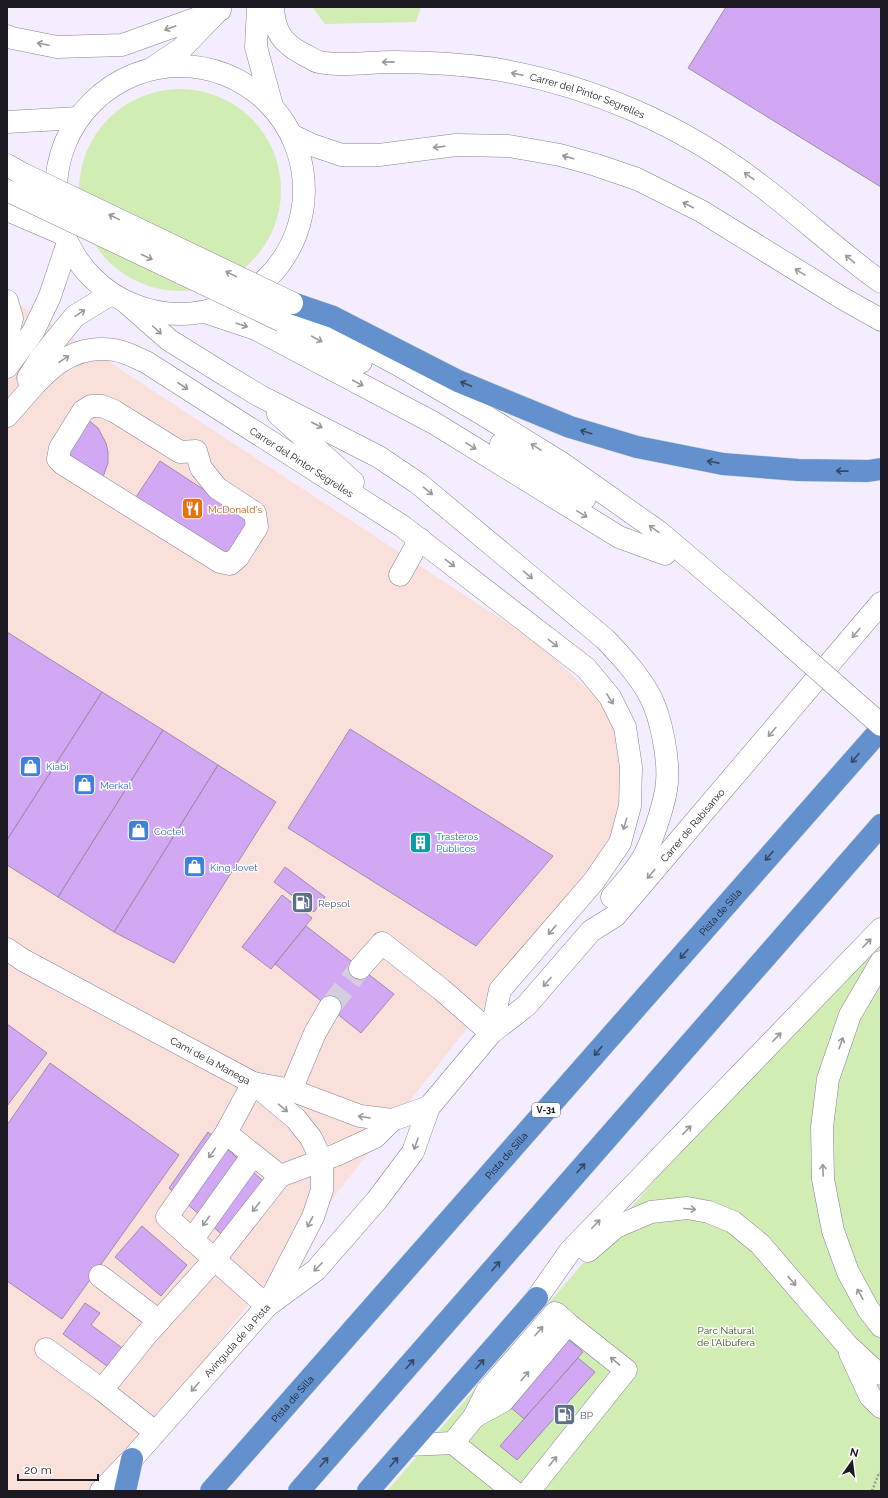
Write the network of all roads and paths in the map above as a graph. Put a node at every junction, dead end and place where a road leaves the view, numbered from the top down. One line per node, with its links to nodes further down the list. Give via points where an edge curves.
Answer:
1 (258, 7): 6 (street, via 256,47)
2 (273, 7): 13 (street, Carrer del Pintor Segrelles, one-way to 2, via 730,163 661,123 626,107 581,91 494,69 391,62 318,62 288,45 279,34 273,20)
3 (220, 8): 4 (street, one-way to 4, via 122,45 57,47); 5 (street, via 181,49)
4 (7, 36)
5 (154, 68): 6 (street, via 187,65 218,71 248,85); 7 (street, via 125,78 99,95)
6 (272, 106): 9 (street)
7 (78, 118): 8 (street); 12 (street, via 60,154 55,194)
8 (7, 122)
9 (293, 136): 16 (street, via 304,172 304,210 292,246 270,277 240,299); 18 (street, one-way to 9, via 701,212 637,179 596,165 560,155 509,146 456,145 379,154 342,155)
10 (14, 169): 17 (street, one-way to 10, bridge)
11 (8, 198): 12 (street); 17 (street, one-way to 17, bridge)
12 (65, 240): 14 (street, via 86,272); 20 (street, via 50,296 33,332)
13 (881, 282)
14 (120, 299): 16 (street, via 166,314); 21 (street, one-way to 21, via 169,340); 22 (street, one-way to 14, via 40,360 75,316)
15 (7, 301): 19 (street, via 12,318)
16 (205, 312): 28 (street, one-way to 28, via 256,329 434,423 619,536)
17 (287, 312): 25 (highway, one-way to 17, via 798,470 723,464 637,447 570,427 472,386 333,317); 28 (street, one-way to 28, via 492,437); 30 (street, one-way to 17, via 659,532 560,462 397,364 328,327)
18 (881, 320)
19 (7, 338)
20 (7, 367)
21 (260, 396): 26 (street); 37 (street, one-way to 37, via 379,457 419,484 605,639 631,667 650,697 664,738 667,782 658,818 645,854 602,909)
22 (7, 411)
23 (7, 416): 26 (street, Carrer del Pintor Segrelles, one-way to 26, via 50,368 70,355 97,349 116,350 146,362)
24 (196, 451): 24 (street, via 180,452 114,411 102,406 91,406 83,411 60,448 58,459 220,562 230,564 238,557 257,527 255,513 217,488 201,468)
25 (881, 469)
26 (402, 526): 27 (street, Carrer del Pintor Segrelles)
27 (420, 539): 29 (street); 32 (street, Carrer del Pintor Segrelles, one-way to 32)
28 (665, 554): 30 (street)
29 (400, 575)
30 (738, 599): 33 (street, bridge)
31 (881, 603): 37 (street, Carrer de Rabisanxo, one-way to 37, via 615,916)
32 (586, 668): 42 (street, Carrer de Rabisanxo, one-way to 42, via 610,697 625,728 632,768 630,806 620,843 594,881 500,990)
33 (881, 725)
34 (881, 729): 71 (highway, Pista de Silla / V-31, one-way to 71)
35 (881, 825): 72 (highway, one-way to 35)
36 (881, 929): 54 (street, one-way to 36, via 570,1251)
37 (591, 931): 42 (street, Carrer de Rabisanxo, one-way to 42, via 526,1006)
38 (7, 949): 43 (street, Camí de la Manega, via 30,964)
39 (881, 962): 58 (street, one-way to 39, via 868,1309 848,1272 833,1231 823,1179 822,1127 828,1079 850,1015)
40 (360, 968): 42 (street, via 382,943)
41 (330, 1007): 44 (street, via 315,1033)
42 (491, 1033): 45 (street, Carrer de Rabisanxo)
43 (253, 1083): 44 (street, Camí de la Manega); 47 (street); 49 (street, Avinguda de la Pista, one-way to 49, via 296,1119 311,1138)
44 (292, 1090): 46 (street, Camí de la Manega, one-way to 44, via 360,1116)
45 (429, 1107): 46 (street, Camí de la Manega); 55 (street, one-way to 55, via 413,1152 377,1200 316,1270)
46 (392, 1120): 49 (street, via 375,1137)
47 (226, 1133): 48 (street); 51 (street, one-way to 51, via 167,1217)
48 (253, 1155): 50 (street); 51 (street, one-way to 51)
49 (322, 1161): 50 (street); 55 (street, Avinguda de la Pista, one-way to 55, via 322,1190 313,1217)
50 (280, 1176): 52 (street, one-way to 52)
51 (192, 1240): 52 (street)
52 (214, 1260): 55 (street); 57 (street)
53 (100, 1276): 57 (street)
54 (537, 1298): 56 (street); 59 (street, one-way to 59, via 577,1259 616,1227 651,1212 687,1208 709,1212 733,1222 760,1244); 66 (highway, one-way to 54)
55 (267, 1306): 64 (street, Avinguda de la Pista, one-way to 64)
56 (562, 1319): 65 (street, one-way to 56, via 474,1417 504,1402); 75 (street, one-way to 56, via 626,1370)
57 (159, 1321): 62 (street)
58 (881, 1326)
59 (847, 1345): 61 (street); 63 (street, via 870,1396)
60 (46, 1348): 62 (street)
61 (881, 1374)
62 (102, 1390): 64 (street)
63 (881, 1407)
64 (155, 1432): 67 (street, Avinguda de la Pista)
65 (452, 1443): 66 (street); 74 (street)
66 (408, 1445): 73 (highway, one-way to 66)
67 (132, 1458): 69 (street, Avinguda de la Pista); 70 (highway)
68 (881, 1473): 76 (path)
69 (101, 1491)
70 (125, 1491)
71 (211, 1491)
72 (299, 1491)
73 (368, 1491)
74 (513, 1491)
75 (529, 1491)
76 (872, 1491)

